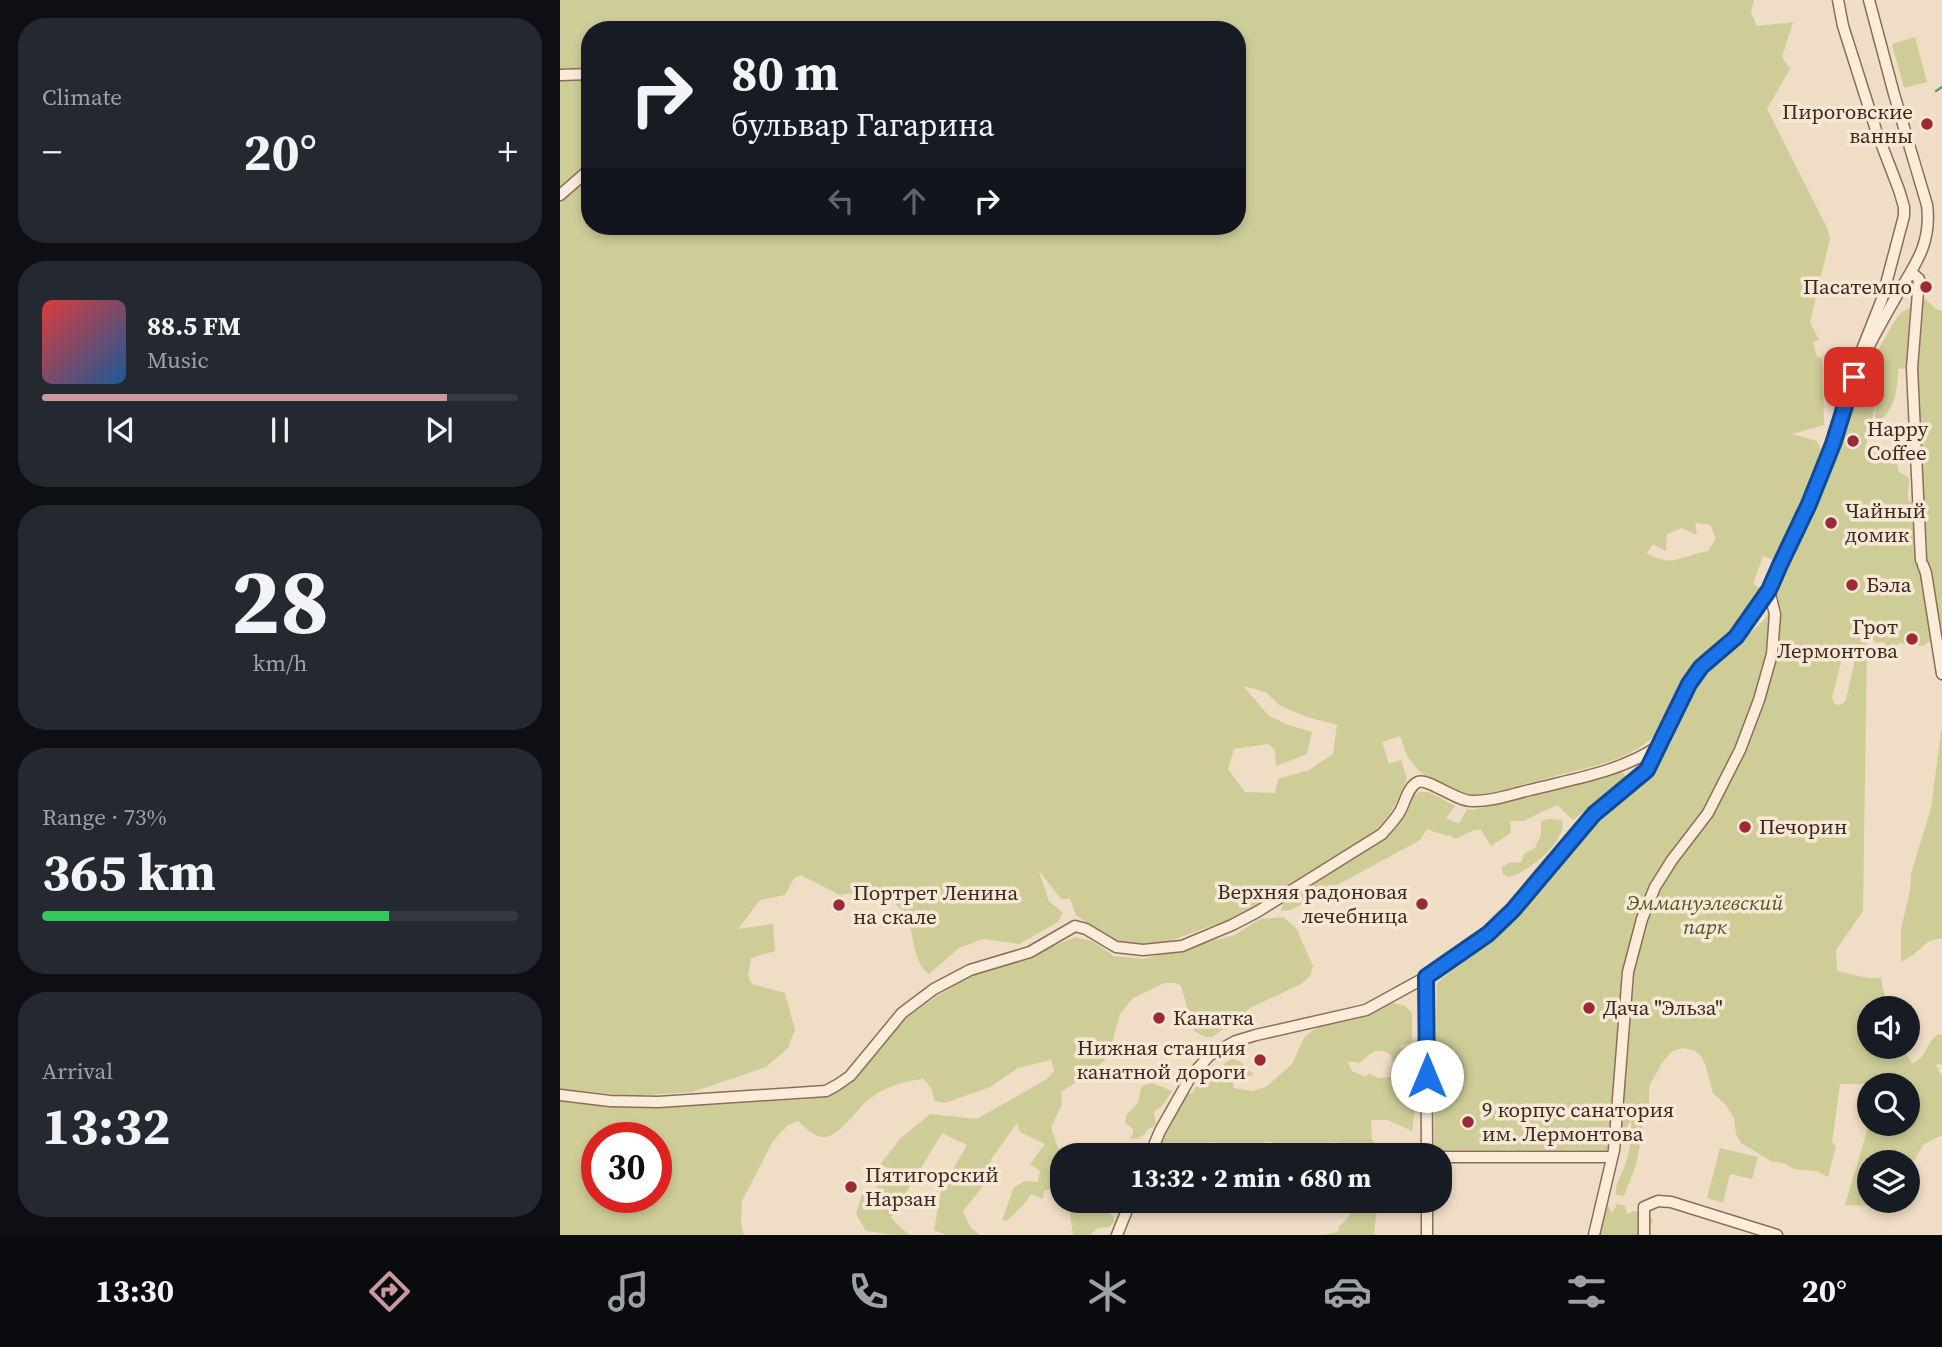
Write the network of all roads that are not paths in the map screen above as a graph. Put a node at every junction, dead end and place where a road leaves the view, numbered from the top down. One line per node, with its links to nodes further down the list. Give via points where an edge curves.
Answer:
1 (1838, 0): 8 (street, via 1904,207 1882,299)
2 (1869, 0): 7 (street, via 1927,205 1925,238)
3 (581, 73): 4 (street)
4 (560, 75)
5 (581, 177): 6 (street)
6 (560, 195)
7 (1912, 273): 8 (street); 10 (street, via 1919,279 1912,368 1922,562)
8 (1854, 377): 9 (street, via 1833,444)
9 (1769, 590): 11 (street, via 1736,637 1695,675); 17 (street, via 1775,614 1772,654 1740,750 1708,813 1655,887 1642,919 1628,972)
10 (1942, 674)
11 (1660, 745): 12 (street, via 1647,770 1594,814 1513,910 1488,934); 13 (street, via 1643,757 1609,769 1474,802 1459,800 1426,781 1418,782 1382,834 1232,925 1182,946 1143,950 1116,947 1075,926 1030,952 970,970 934,989 902,1013 850,1076 826,1091 658,1102)
12 (1426, 977): 14 (street, via 1366,1010 1256,1035 1210,1055 1191,1076); 15 (street)
13 (560, 1095)
14 (1155, 1143)
15 (1427, 1143)
16 (1452, 1157): 17 (street)
17 (1611, 1157): 22 (street)
18 (1126, 1213): 20 (street)
19 (1427, 1213): 21 (street)
20 (1117, 1235)
21 (1427, 1235)
22 (1594, 1235)
23 (1644, 1235): 24 (street, via 1644,1207 1658,1201)
24 (1777, 1235)

